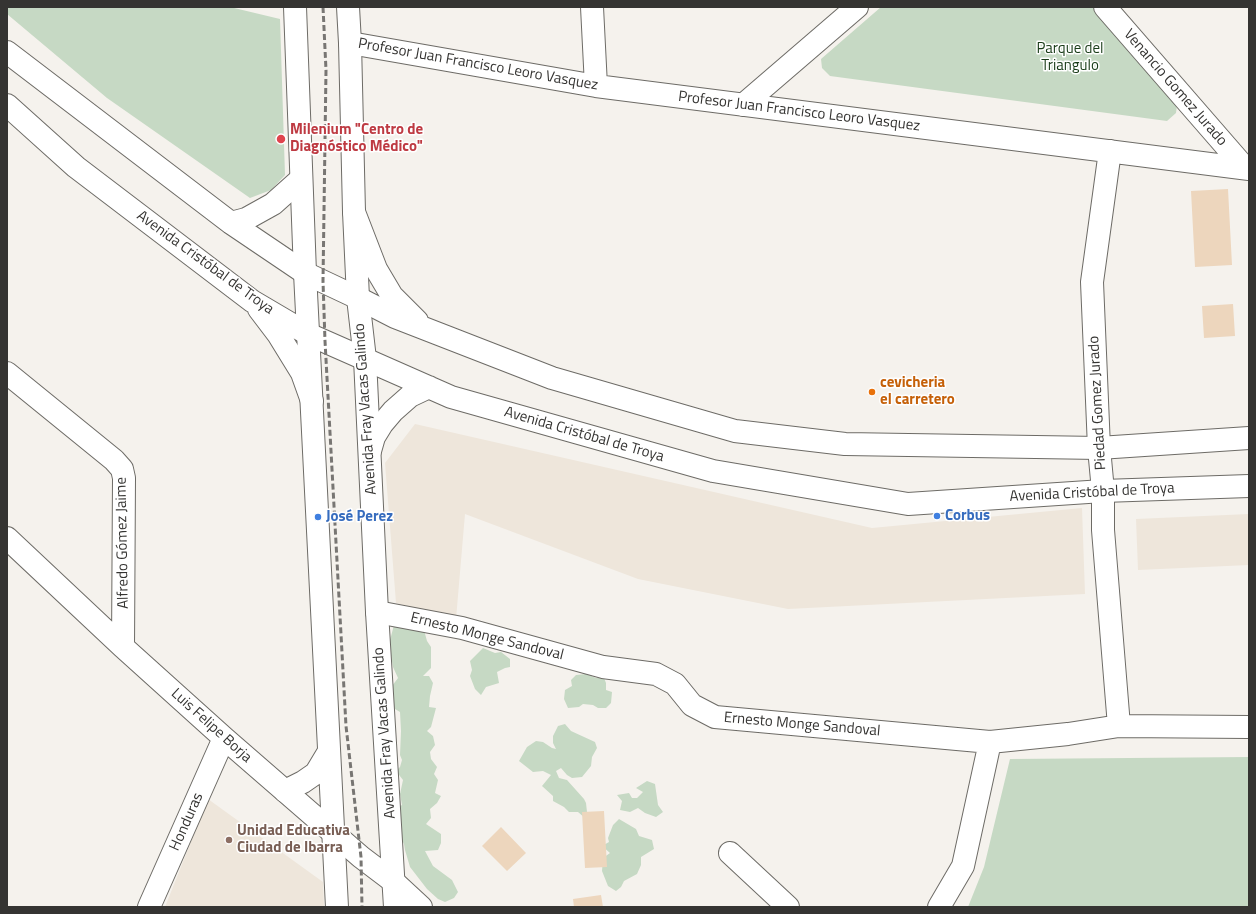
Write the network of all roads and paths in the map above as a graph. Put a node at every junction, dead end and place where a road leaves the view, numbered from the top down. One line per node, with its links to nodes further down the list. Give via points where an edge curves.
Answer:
1 (295, 7): 13 (main road)
2 (348, 7): 6 (main road, Avenida Fray Vacas Galindo)
3 (592, 7): 8 (main road)
4 (857, 7): 10 (main road)
5 (1105, 7): 12 (main road, Venancio Gomez Jurado)
6 (350, 43): 8 (main road, Profesor Juan Francisco Leoro Vasquez); 14 (main road, Avenida Fray Vacas Galindo)
7 (7, 52): 15 (main road)
8 (596, 86): 10 (main road, Profesor Juan Francisco Leoro Vasquez)
9 (7, 105): 18 (main road, Avenida Cristóbal de Troya, via 76,167)
10 (743, 105): 11 (main road, Profesor Juan Francisco Leoro Vasquez)
11 (1110, 151): 12 (main road, Profesor Juan Francisco Leoro Vasquez); 26 (main road, Piedad Gomez Jurado, via 1092,282)
12 (1247, 168)
13 (301, 179): 15 (main road, via 273,204 246,219); 16 (main road)
14 (354, 212): 17 (main road, Avenida Fray Vacas Galindo); 19 (main road, via 376,270 392,296)
15 (231, 223): 16 (main road)
16 (305, 273): 17 (main road); 20 (main road)
17 (358, 298): 19 (main road, via 395,317); 21 (main road, Avenida Fray Vacas Galindo)
18 (252, 301): 20 (main road, Avenida Cristóbal de Troya); 24 (main road, via 278,334 302,373)
19 (425, 328): 26 (main road, via 552,378 735,432 845,444)
20 (308, 334): 21 (main road, Avenida Cristóbal de Troya); 24 (main road)
21 (365, 360): 23 (main road, Avenida Cristóbal de Troya); 27 (main road, Avenida Fray Vacas Galindo)
22 (7, 373): 32 (main road, Alfredo Gómez Jaime, via 122,469)
23 (428, 387): 27 (main road, via 410,396 393,411 374,437); 29 (main road, Avenida Cristóbal de Troya, via 451,397 713,471 908,504)
24 (312, 402): 37 (main road)
25 (1249, 438): 26 (main road)
26 (1099, 448): 29 (main road, Piedad Gomez Jurado)
27 (370, 451): 31 (main road, Avenida Fray Vacas Galindo)
28 (1249, 486): 29 (main road, Avenida Cristóbal de Troya)
29 (1103, 491): 33 (main road, Piedad Gomez Jurado, via 1103,530)
30 (7, 538): 32 (main road, Luis Felipe Borja)
31 (378, 612): 36 (main road, Ernesto Monge Sandoval, via 462,628 603,667 656,674 675,684 692,705 715,717); 41 (main road, Avenida Fray Vacas Galindo)
32 (123, 647): 35 (main road, Luis Felipe Borja)
33 (1119, 726): 34 (main road, Ernesto Monge Sandoval); 36 (main road, Ernesto Monge Sandoval)
34 (1249, 727)
35 (224, 738): 38 (main road, Luis Felipe Borja); 42 (main road, Honduras)
36 (990, 742): 47 (main road, via 963,866)
37 (328, 753): 38 (main road, via 316,773); 39 (main road)
38 (285, 791): 39 (main road, Luis Felipe Borja)
39 (332, 832): 41 (main road, Luis Felipe Borja); 43 (main road)
40 (730, 853): 46 (main road)
41 (394, 882): 44 (main road, Avenida Fray Vacas Galindo); 45 (main road, Luis Felipe Borja)
42 (149, 907)
43 (337, 907)
44 (395, 907)
45 (421, 907)
46 (788, 907)
47 (939, 907)

